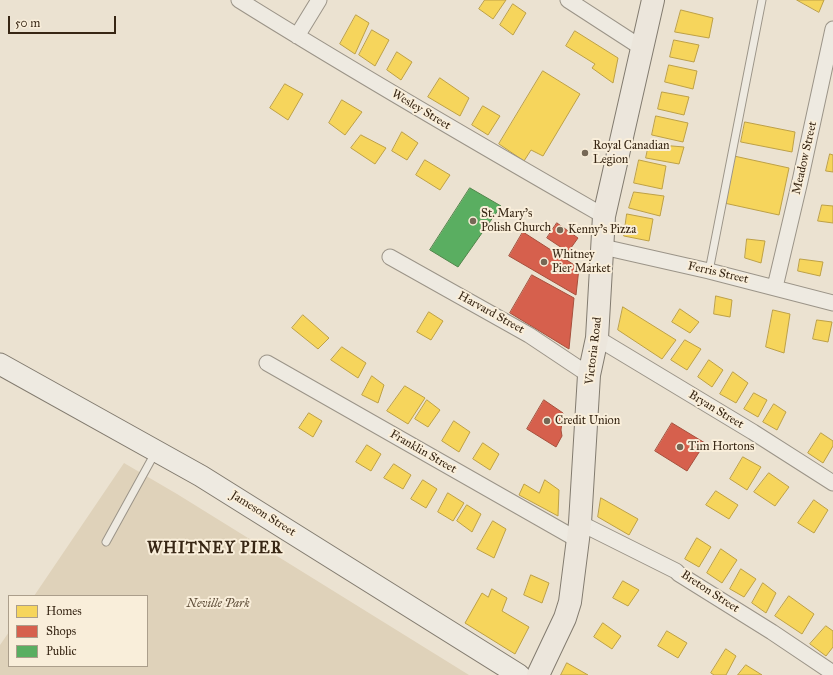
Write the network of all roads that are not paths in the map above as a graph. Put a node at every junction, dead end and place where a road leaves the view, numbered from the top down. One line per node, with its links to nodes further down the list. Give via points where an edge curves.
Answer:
1 (239, 0): 7 (street, Wesley Street)
2 (319, 0): 7 (street)
3 (568, 0): 8 (street)
4 (653, 0): 8 (main road, Victoria Road)
5 (762, 0): 12 (lane)
6 (833, 29): 13 (street, Meadow Street)
7 (298, 36): 9 (street, Wesley Street, via 443,124)
8 (642, 48): 9 (main road, Victoria Road)
9 (604, 216): 10 (main road, Victoria Road)
10 (603, 247): 12 (street, Ferris Street); 15 (main road, Victoria Road)
11 (390, 257): 18 (street, Harvard Street, via 529,335)
12 (709, 271): 13 (street, Ferris Street)
13 (775, 287): 14 (street, Ferris Street)
14 (833, 303)
15 (597, 338): 18 (main road, Victoria Road); 20 (street, Bryan Street)
16 (267, 363): 21 (street, Franklin Street)
17 (0, 364): 19 (street, Jameson Street)
18 (590, 375): 21 (main road, Victoria Road)
19 (156, 451): 22 (lane); 24 (street, Jameson Street, via 201,476)
20 (833, 483)
21 (579, 532): 23 (street, Breton Street, via 676,571); 25 (main road, Victoria Road, via 570,602)
22 (106, 542)
23 (833, 674)
24 (519, 675)
25 (538, 675)

